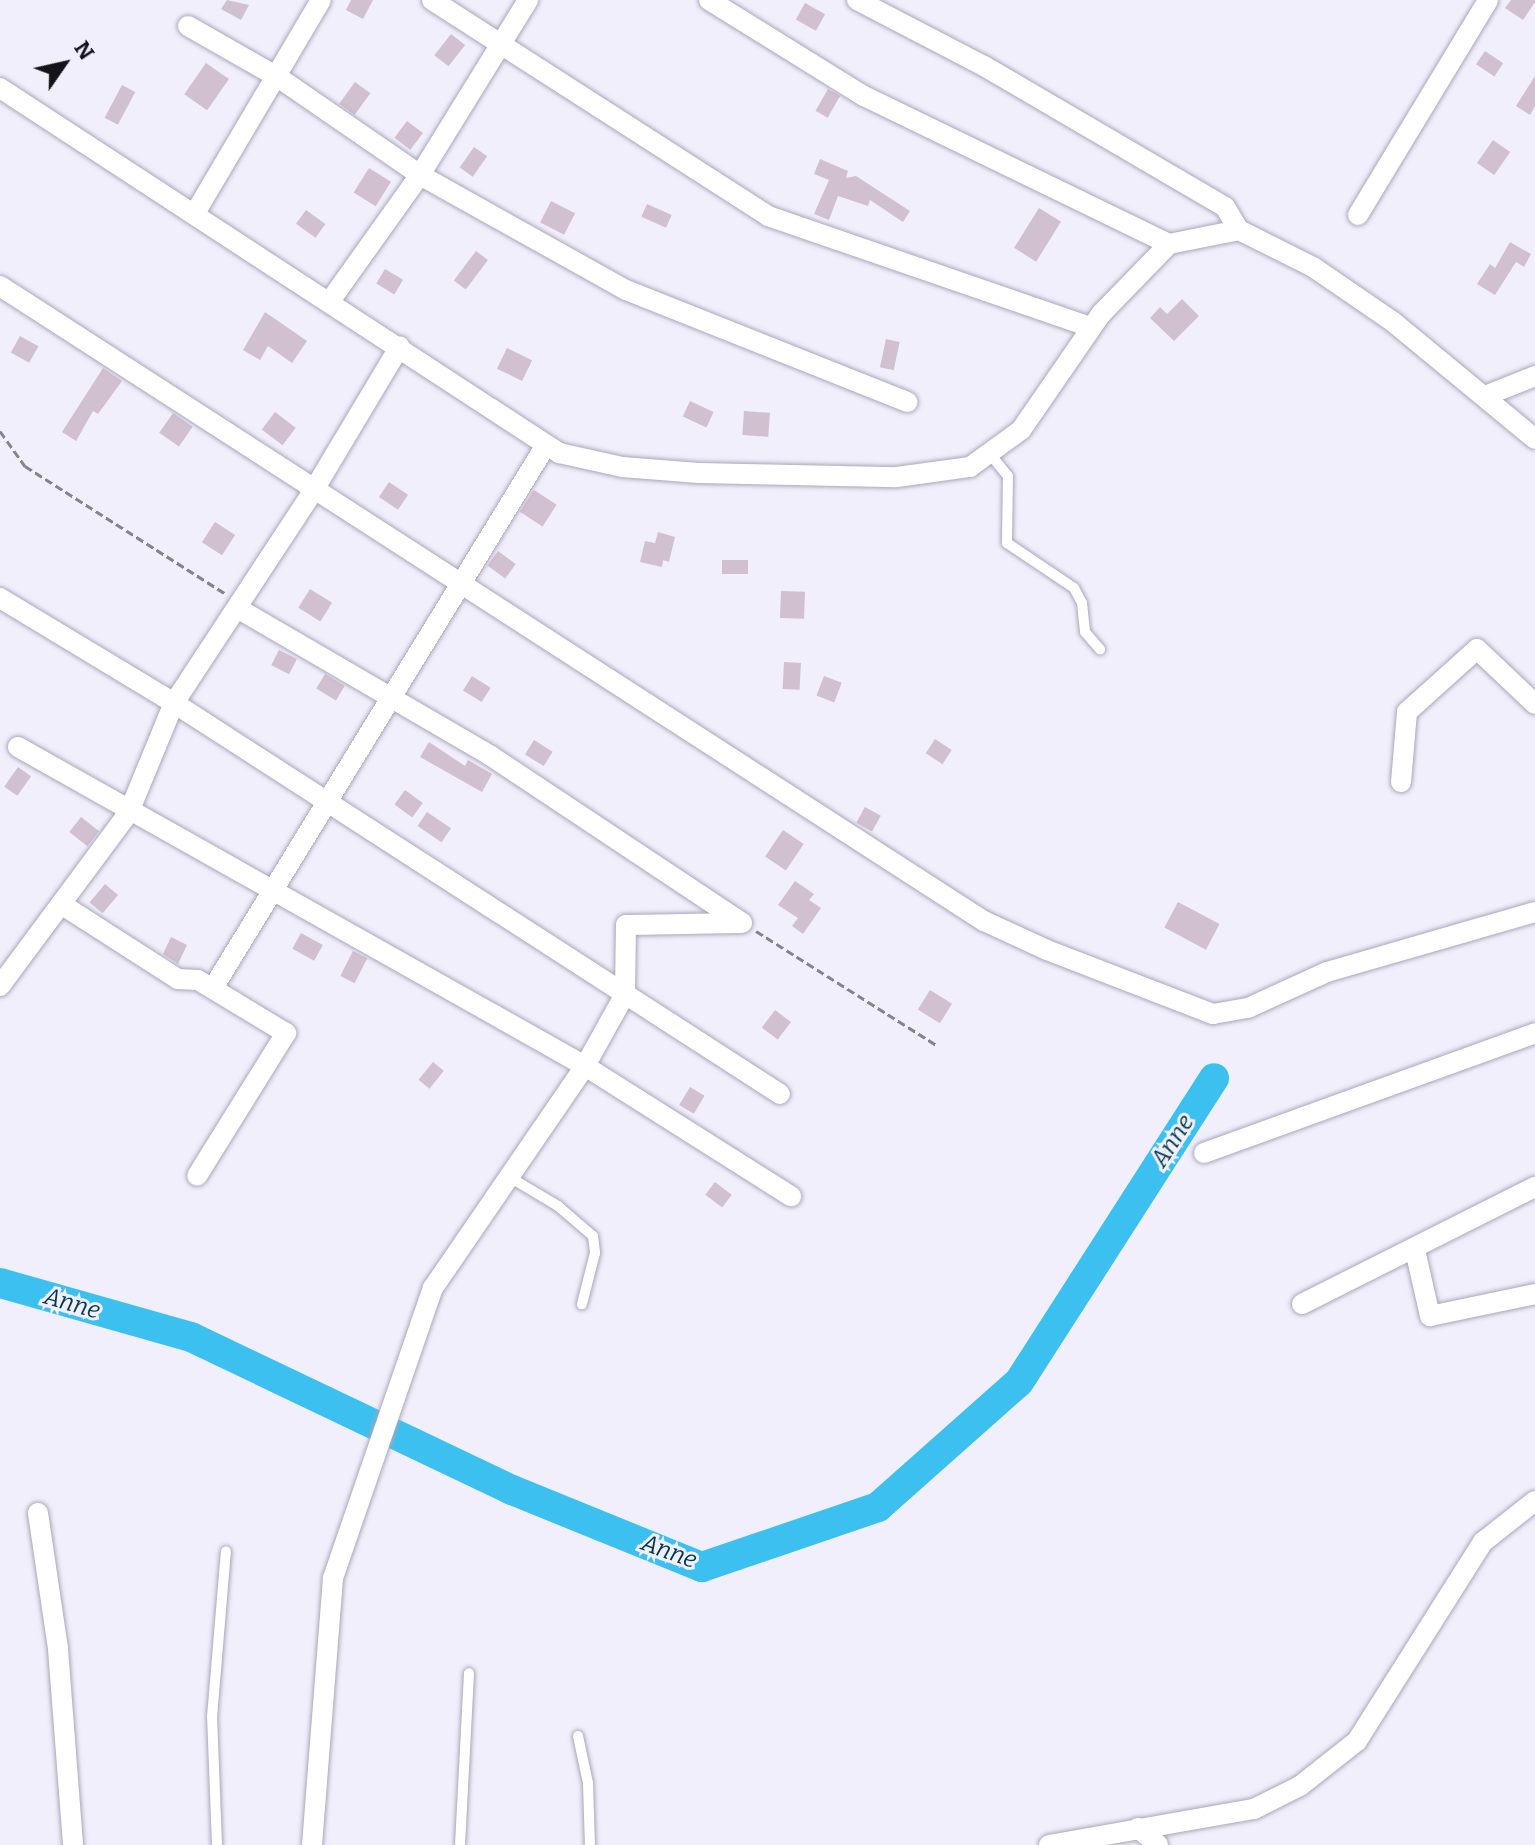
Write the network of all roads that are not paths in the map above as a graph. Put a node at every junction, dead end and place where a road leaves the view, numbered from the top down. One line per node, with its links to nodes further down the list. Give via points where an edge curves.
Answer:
1 (321, 0): 9 (street)
2 (432, 0): 8 (street)
3 (528, 0): 8 (street)
4 (709, 0): 15 (street, via 864,96)
5 (857, 0): 14 (street, via 984,66 1225,207)
6 (1488, 0): 13 (street)
7 (188, 26): 9 (street)
8 (499, 41): 11 (street); 18 (street, via 768,216)
9 (279, 78): 11 (street); 12 (street)
10 (0, 88): 12 (street)
11 (420, 175): 17 (street); 22 (street, via 626,290)
12 (195, 213): 17 (street)
13 (1358, 215)
14 (1239, 230): 15 (street); 21 (street, via 1313,267 1392,321)
15 (1169, 244): 18 (street)
16 (0, 286): 26 (street)
17 (330, 301): 19 (street)
18 (1091, 327): 25 (street, via 1047,398 1021,430)
19 (400, 346): 24 (street); 26 (street)
20 (1535, 376): 21 (street)
21 (1485, 396): 23 (street)
22 (908, 402)
23 (1535, 439)
24 (546, 445): 25 (street, via 559,453 622,467 835,477 943,472 970,467); 27 (street)
25 (990, 454): 30 (lane, via 1008,476 1007,543 1074,588 1082,603 1085,632)
26 (315, 488): 27 (street); 29 (street)
27 (463, 584): 31 (street); 40 (street, via 984,921 1199,1011 1248,1008 1327,972)
28 (0, 598): 32 (street)
29 (238, 605): 31 (street); 32 (street)
30 (1100, 649)
31 (394, 699): 36 (street); 43 (street, via 491,756 742,923 626,925)
32 (174, 703): 36 (street); 37 (street)
33 (1535, 704): 35 (street, via 1477,649 1407,712)
34 (18, 747): 37 (street)
35 (1401, 782)
36 (330, 804): 38 (street); 43 (street)
37 (129, 812): 38 (street); 39 (street)
38 (276, 891): 42 (street); 45 (street)
39 (61, 904): 41 (street); 42 (street, via 178,979)
40 (1535, 912)
41 (0, 986)
42 (213, 988): 48 (street, via 286,1033)
43 (625, 994): 45 (street); 46 (street)
44 (1535, 1033): 47 (street)
45 (585, 1066): 49 (street); 51 (street)
46 (780, 1094)
47 (1204, 1153)
48 (197, 1176)
49 (511, 1178): 54 (lane, via 558,1206 593,1236 595,1253); 64 (street, via 433,1288 333,1578)
50 (1535, 1187): 52 (street)
51 (791, 1196)
52 (1415, 1250): 53 (street, via 1430,1316); 55 (street)
53 (1535, 1294)
54 (582, 1304)
55 (1302, 1304)
56 (1535, 1501): 61 (street, via 1483,1542 1357,1741 1300,1786 1254,1809)
57 (38, 1513): 62 (street, via 58,1649)
58 (226, 1552): 63 (lane, via 212,1717)
59 (469, 1673): 65 (lane)
60 (578, 1736): 66 (lane, via 588,1783)
61 (1138, 1828): 67 (street); 68 (street)
62 (73, 1845)
63 (217, 1845)
64 (312, 1845)
65 (460, 1845)
66 (590, 1845)
67 (1049, 1845)
68 (1158, 1845)

